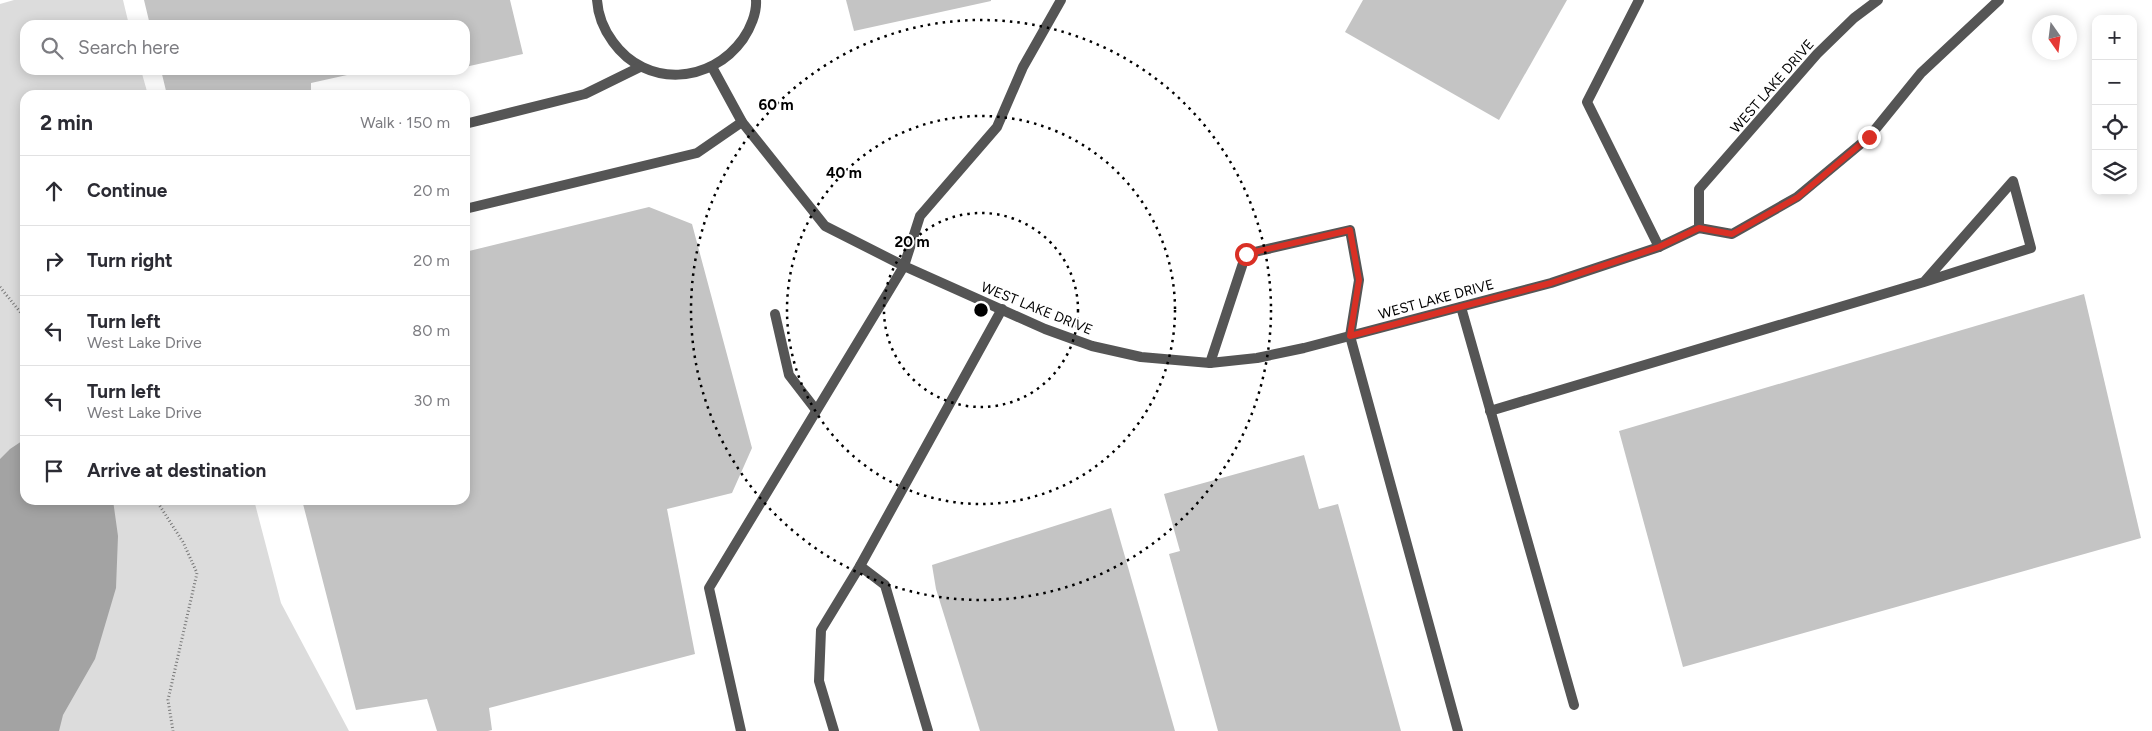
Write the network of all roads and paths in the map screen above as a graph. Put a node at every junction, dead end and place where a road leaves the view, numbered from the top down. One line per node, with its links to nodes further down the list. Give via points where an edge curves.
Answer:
1 (597, 0): 7 (street, via 606,33 620,52)
2 (756, 0): 8 (street, via 749,30 734,52)
3 (1061, 0): 14 (street, via 1023,66 997,127 920,216)
4 (1639, 0): 13 (street, via 1587,102)
5 (1878, 0): 12 (street, WEST LAKE DRIVE, via 1817,54 1699,189)
6 (1999, 0): 12 (street, via 1921,73 1869,137 1798,197 1732,234)
7 (640, 67): 8 (street, via 664,74 688,75); 10 (street, via 585,94)
8 (712, 67): 9 (street, WEST LAKE DRIVE)
9 (742, 122): 11 (street, via 697,153); 14 (street, WEST LAKE DRIVE, via 825,226)
10 (470, 123)
11 (470, 208)
12 (1699, 228): 13 (street, WEST LAKE DRIVE)
13 (1659, 247): 17 (street, WEST LAKE DRIVE, via 1551,283)
14 (904, 266): 18 (street, WEST LAKE DRIVE); 23 (street)
15 (1924, 282): 15 (street, via 2031,248 2013,182 1936,268); 24 (street)
16 (0, 287): 19 (path)
17 (1461, 307): 21 (street, WEST LAKE DRIVE); 24 (street)
18 (1002, 309): 22 (street, WEST LAKE DRIVE, via 1092,346 1141,357); 26 (street)
19 (20, 312)
20 (776, 314): 23 (street, via 789,375)
21 (1350, 336): 22 (street, WEST LAKE DRIVE, via 1257,358); 22 (street, via 1359,280 1350,230 1246,254); 32 (street)
22 (1210, 363)
23 (816, 410): 29 (street, via 709,588)
24 (1490, 411): 27 (street)
25 (159, 505): 28 (path, via 183,542 197,573 168,700)
26 (860, 566): 30 (street, via 821,630 820,681); 31 (street, via 885,585)
27 (1574, 705)
28 (173, 731)
29 (741, 731)
30 (834, 731)
31 (928, 731)
32 (1458, 731)

